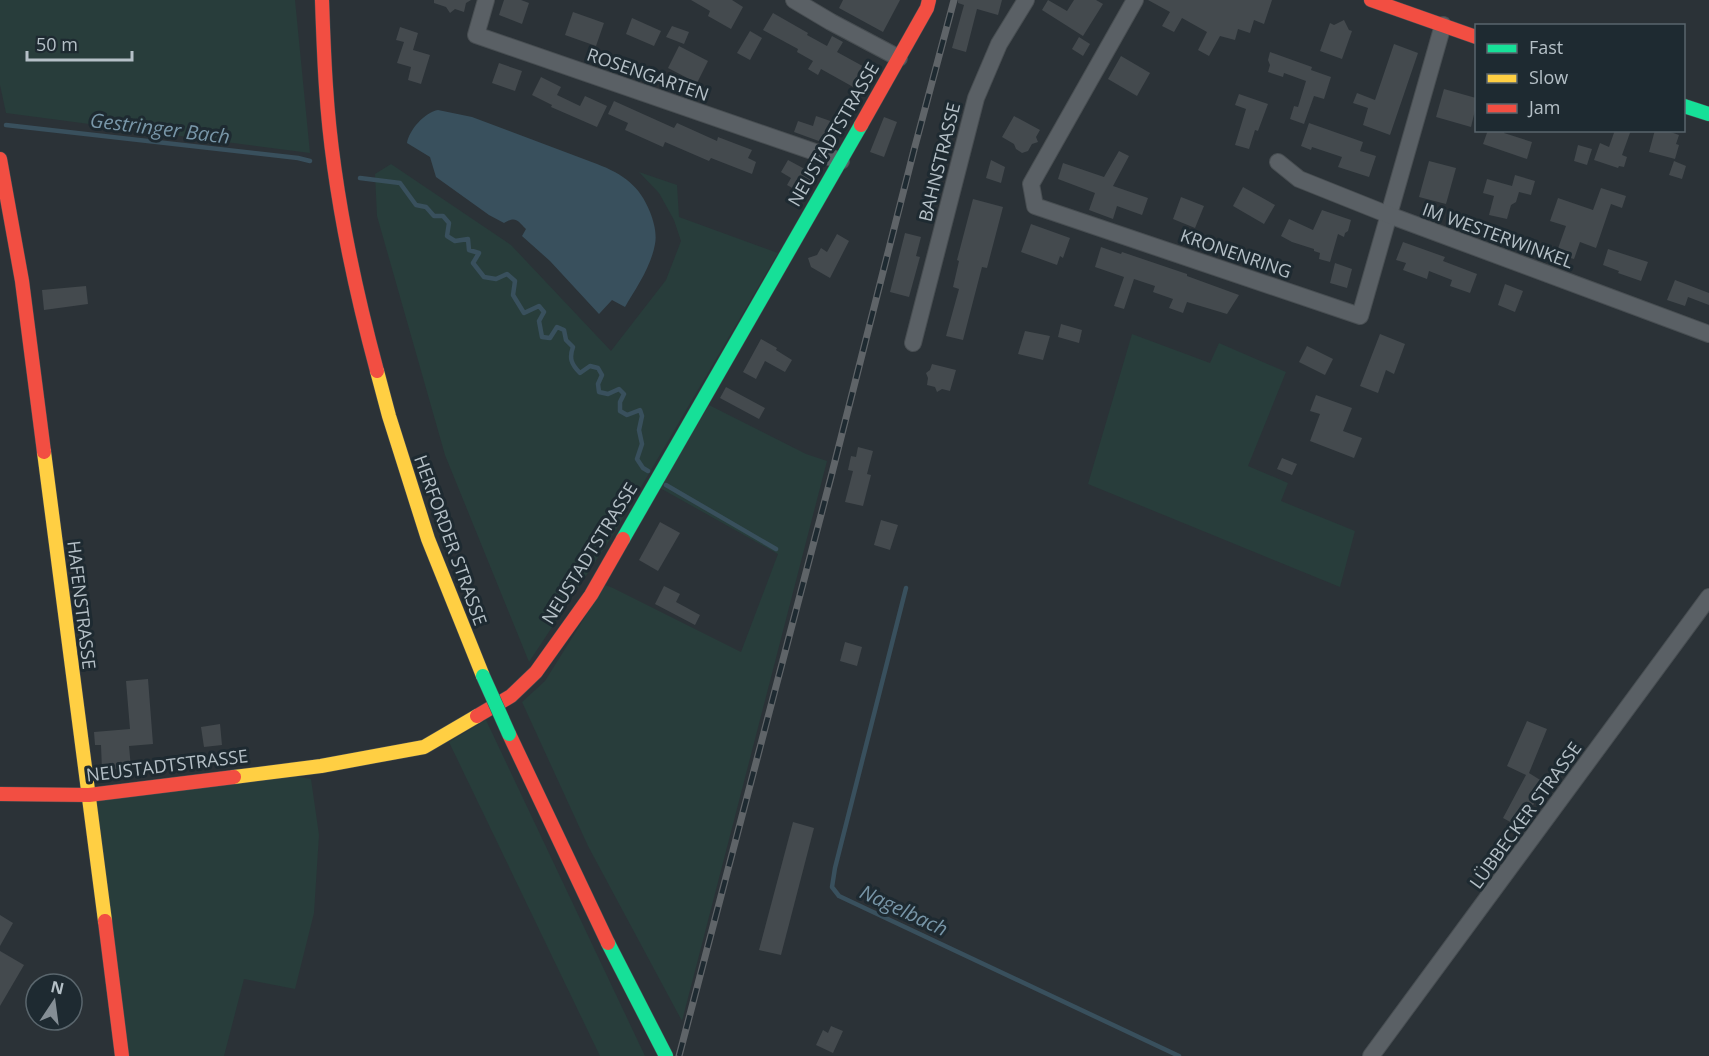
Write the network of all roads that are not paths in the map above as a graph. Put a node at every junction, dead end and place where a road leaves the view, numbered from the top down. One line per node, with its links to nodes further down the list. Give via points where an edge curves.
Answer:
1 (322, 0): 23 (street, HERFORDER STRASSE, bridge, via 332,147 359,305 428,539 508,734 594,917)
2 (486, 0): 14 (street, ROSENGARTEN, via 476,35)
3 (794, 0): 10 (street, NEUSTADTSTRASSE)
4 (929, 0): 10 (street, NEUSTADTSTRASSE)
5 (1026, 0): 18 (street, BAHNSTRASSE, via 999,44 976,98)
6 (1135, 0): 16 (street, KRONENRING, via 1031,184 1035,206 1360,316)
7 (1371, 0): 8 (street)
8 (1443, 25): 9 (street); 16 (street, KRONENRING)
9 (1475, 37)
10 (899, 58): 14 (street, NEUSTADTSTRASSE)
11 (1685, 107): 12 (street)
12 (1709, 114)
13 (0, 159): 21 (street, HAFENSTRASSE, via 22,281)
14 (841, 161): 21 (street, NEUSTADTSTRASSE, via 591,595 536,672 511,696 424,747 321,766)
15 (1278, 162): 16 (street, IM WESTERWINKEL, via 1299,179)
16 (1389, 215): 17 (street, IM WESTERWINKEL)
17 (1709, 334)
18 (913, 343)
19 (1709, 597): 24 (street, LÜBBECKER STRASSE)
20 (0, 794): 21 (street, NEUSTADTSTRASSE)
21 (89, 795): 22 (street, HAFENSTRASSE)
22 (122, 1056)
23 (666, 1056)
24 (1371, 1056)

